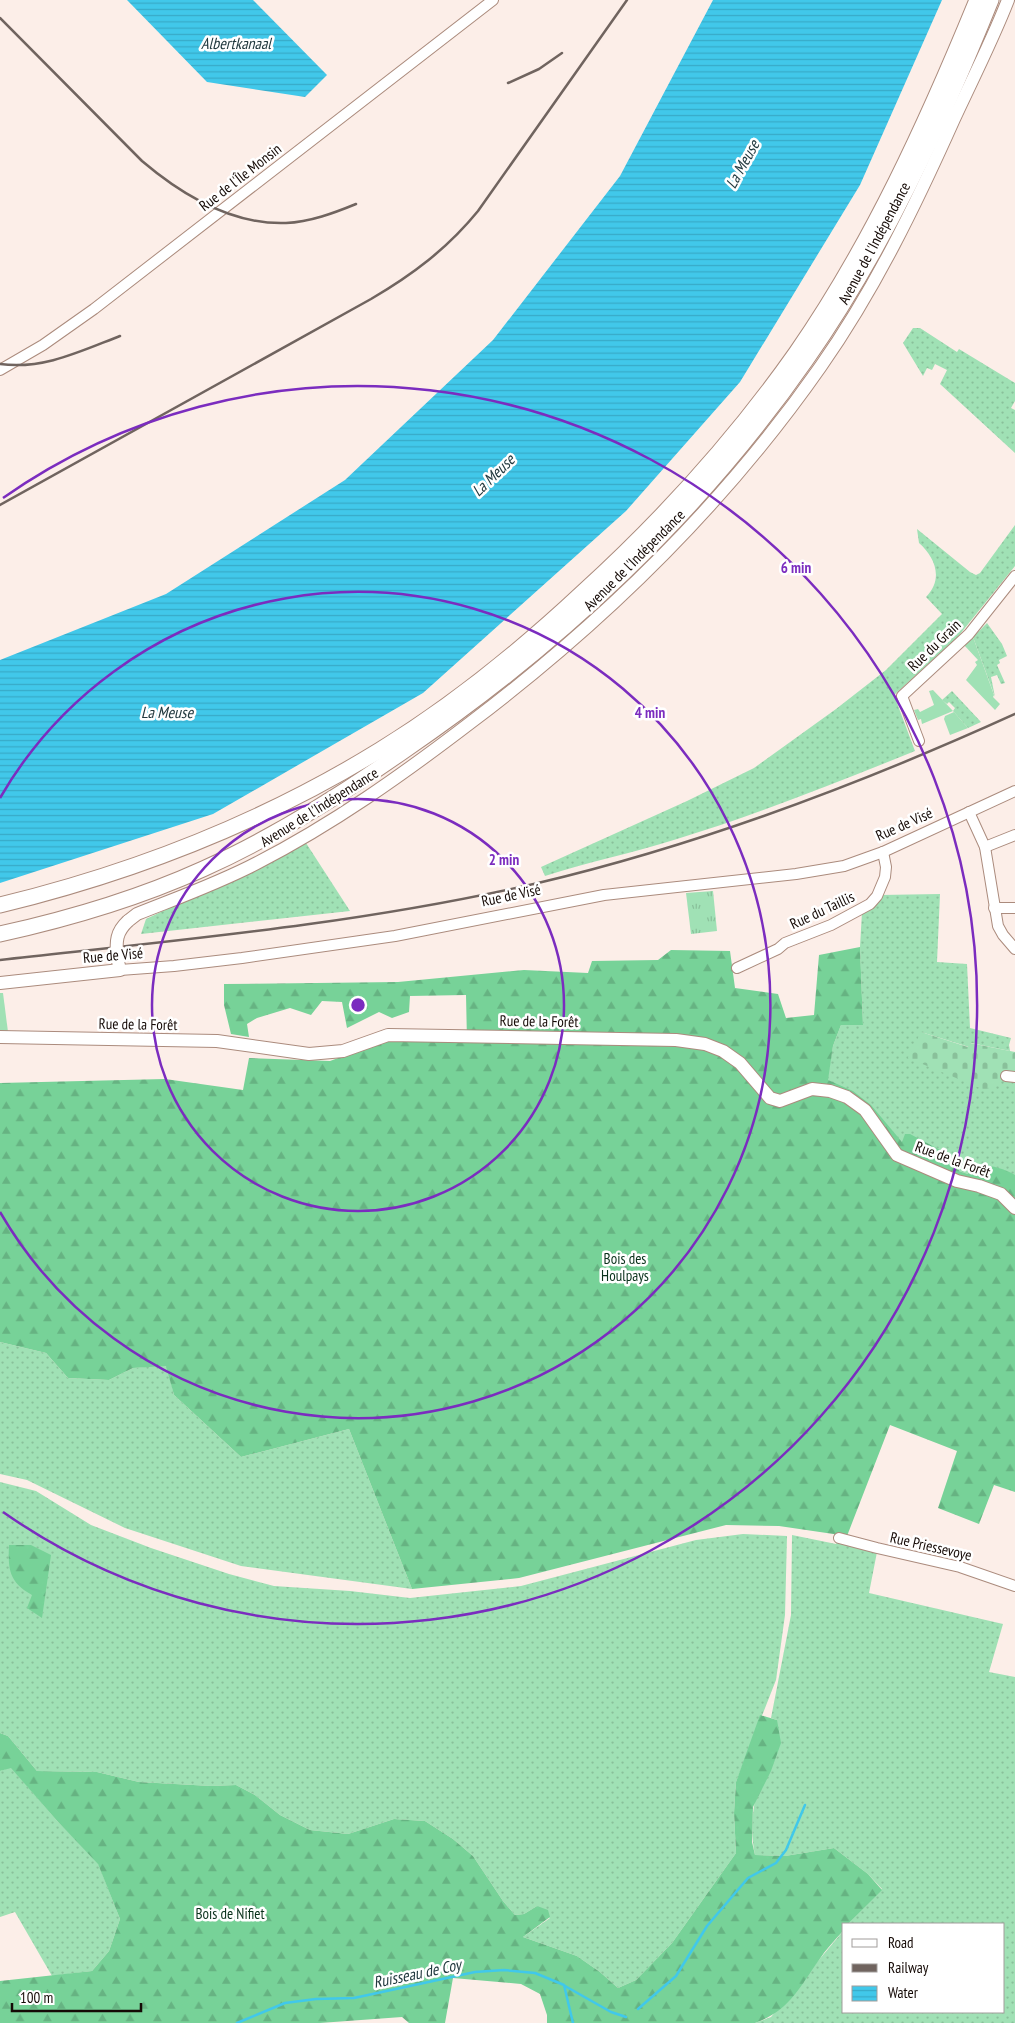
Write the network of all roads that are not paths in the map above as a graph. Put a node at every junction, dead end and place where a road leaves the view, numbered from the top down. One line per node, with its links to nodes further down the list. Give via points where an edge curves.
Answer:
1 (493, 0): 5 (street, Rue de l'Île Monsin, via 94,309)
2 (977, 0): 13 (highway, via 881,209 841,282 796,353 740,428 688,489 619,559 473,686 379,751 333,777 276,807 192,844 111,873)
3 (991, 0): 16 (highway, via 966,63 892,216 807,360 750,436 635,562 571,622 488,690 336,797 285,827 202,869 121,900)
4 (1008, 0): 19 (main road, Avenue de l'Indépendance, bridge, via 933,165 870,288 796,401 688,530 586,630 400,776 346,812 256,864 137,914 119,931 116,939)
5 (0, 370)
6 (1015, 576): 7 (street, Rue du Grain, via 969,634 902,696)
7 (919, 741)
8 (1015, 791): 9 (street, Rue de Visé)
9 (969, 812): 11 (street); 12 (street, Rue de Visé)
10 (1015, 835): 11 (street)
11 (984, 848): 14 (street)
12 (883, 852): 18 (street, Rue du Taillis, via 885,877 870,904); 19 (street, Rue de Visé, via 844,866 796,874 604,895 395,936 232,960)
13 (0, 905)
14 (994, 908): 15 (street); 17 (street, via 998,926)
15 (1015, 908)
16 (0, 934)
17 (1015, 949)
18 (737, 968)
19 (120, 970): 20 (main road, Rue de Visé)
20 (0, 983)
21 (0, 1037): 22 (main road, Rue de la Forêt, via 216,1042 309,1054 343,1051 388,1035 676,1040 705,1044 740,1063 770,1098 780,1100 812,1089 830,1091 847,1098 865,1110 897,1155 957,1181 1001,1194)
22 (1015, 1208)
23 (839, 1538): 24 (street, Rue Priessevoye, via 960,1566)
24 (1015, 1586)

